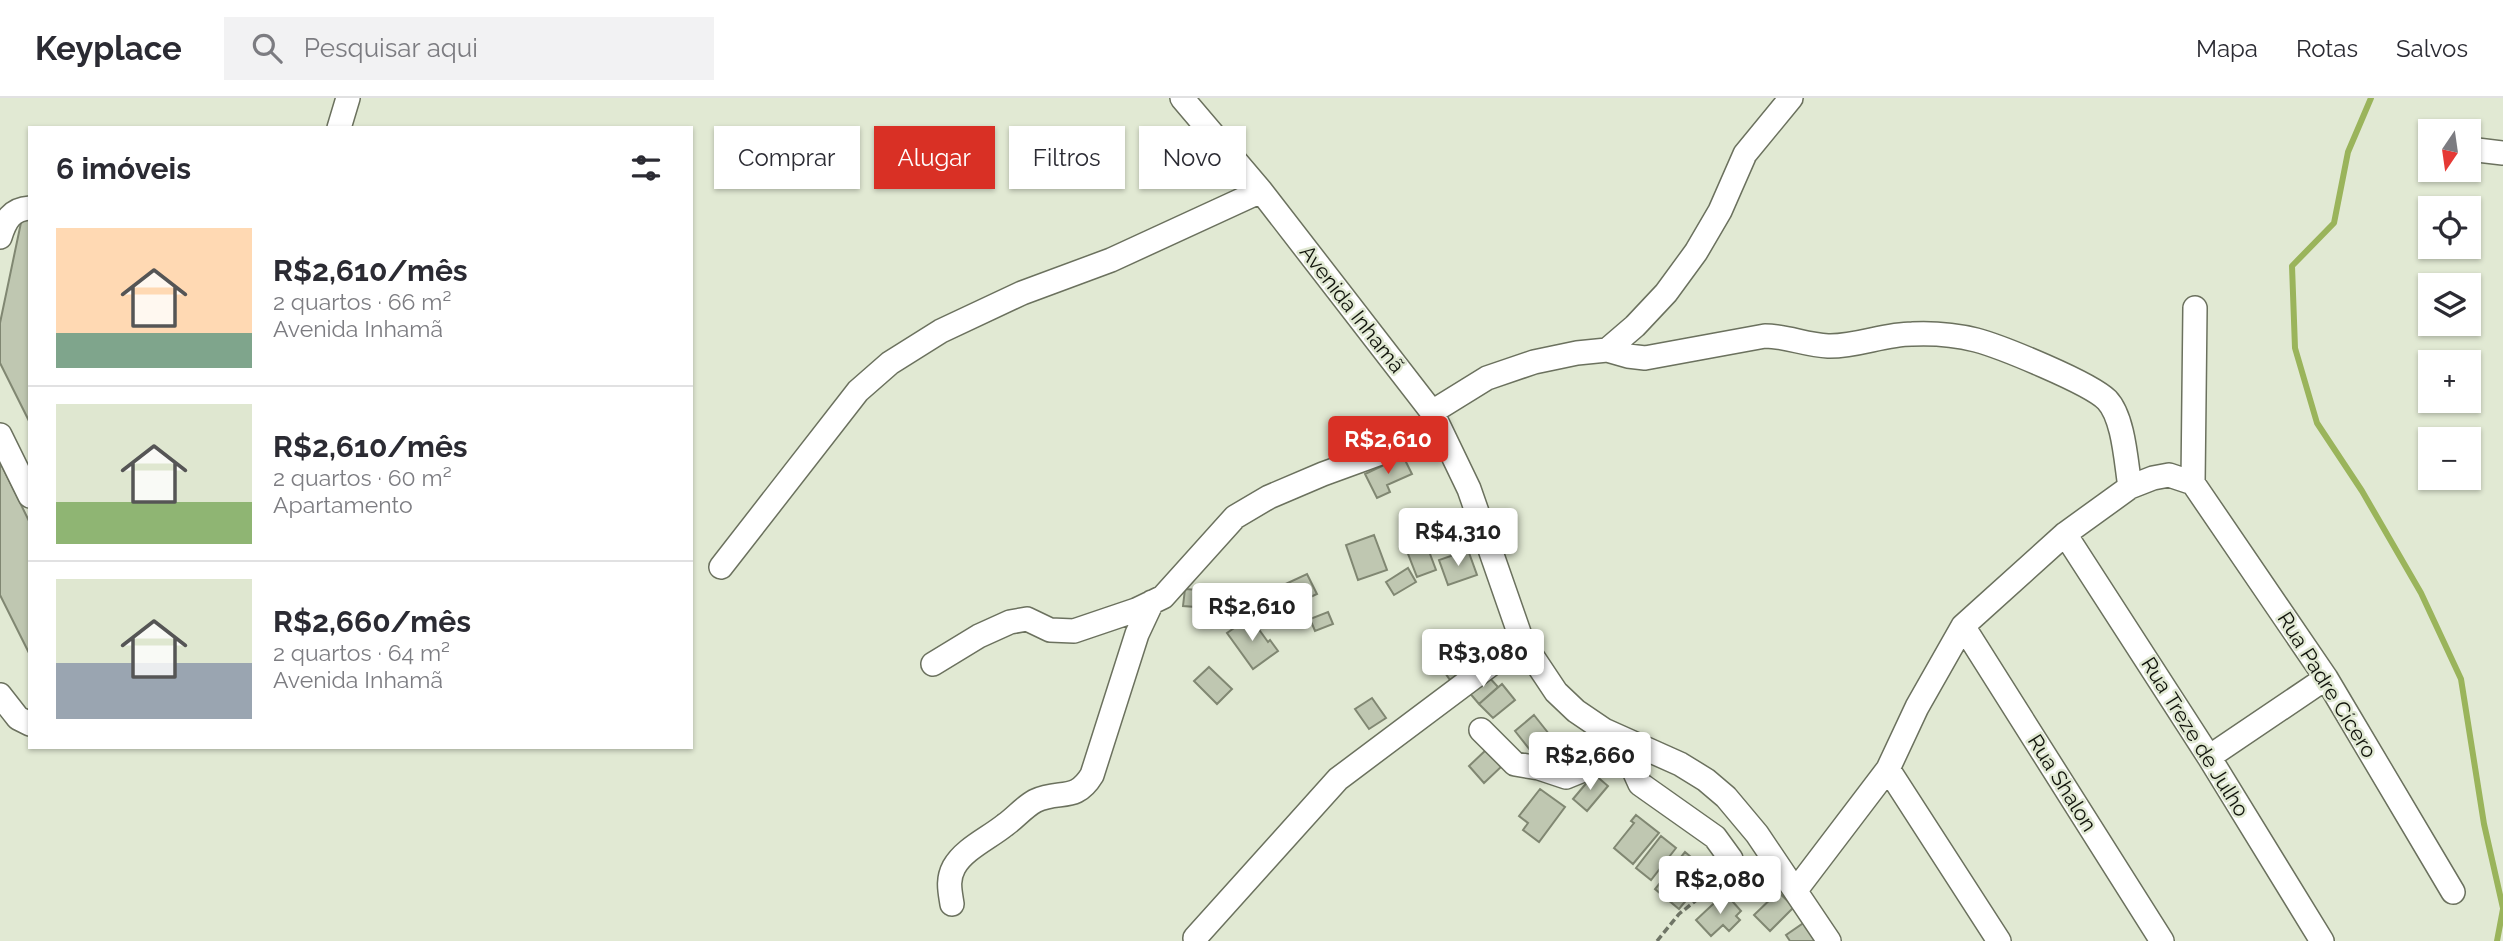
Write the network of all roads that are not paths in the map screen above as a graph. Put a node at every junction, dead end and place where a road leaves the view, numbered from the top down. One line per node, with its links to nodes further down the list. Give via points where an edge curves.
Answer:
1 (348, 98): 4 (street)
2 (1182, 98): 7 (street, Avenida Inhamã)
3 (1791, 98): 11 (street, via 1745,154 1720,211 1684,270 1667,293)
4 (340, 126)
5 (2482, 151): 6 (street)
6 (2503, 153)
7 (1261, 191): 12 (street, Avenida Inhamã); 18 (street, via 1111,260 1022,293 941,331 890,363 858,391)
8 (28, 208): 9 (street, via 13,212)
9 (0, 237)
10 (2195, 308): 14 (street)
11 (1607, 350): 12 (street, via 1535,362 1487,378); 15 (street, via 1645,358 1765,336 1827,346 1909,334 1976,340 2048,368 2108,401 2116,415)
12 (1437, 422): 19 (street, via 1269,496 1235,517 1177,584); 21 (street, Avenida Inhamã, via 1469,489)
13 (0, 435): 16 (street)
14 (2193, 483): 15 (street, via 2169,475); 23 (street, Rua Padre Cícero)
15 (2130, 487): 17 (street)
16 (28, 492)
17 (2065, 534): 20 (street); 28 (street, Rua Treze de Julho)
18 (721, 567)
19 (1152, 602): 22 (street, via 1074,631 1051,630 1027,619 1010,622); 35 (street, via 1084,788 1032,802 972,849 955,865 949,881)
20 (1963, 626): 29 (street); 39 (street, Rua Shalon)
21 (1522, 641): 27 (street, Avenida Inhamã, via 1556,692); 36 (street, via 1338,779)
22 (933, 664)
23 (2326, 678): 28 (street); 34 (street, Rua Padre Cícero)
24 (0, 695): 25 (street, via 18,719)
25 (28, 723)
26 (1481, 730): 27 (street, via 1515,764 1566,777 1610,759)
27 (1636, 756): 30 (street, Avenida Inhamã, via 1680,764 1706,780); 31 (street, via 1640,784 1715,836)
28 (2209, 757): 40 (street, Rua Treze de Julho)
29 (1888, 769): 33 (street); 38 (street)
30 (1765, 845): 31 (street); 33 (street, Avenida Inhamã)
31 (1723, 848): 32 (street, via 1731,859)
32 (1733, 878)
33 (1796, 890): 37 (street, Avenida Inhamã)
34 (2453, 892)
35 (952, 904)
36 (1195, 939)
37 (1829, 941)
38 (1999, 941)
39 (2162, 941)
40 (2322, 941)

